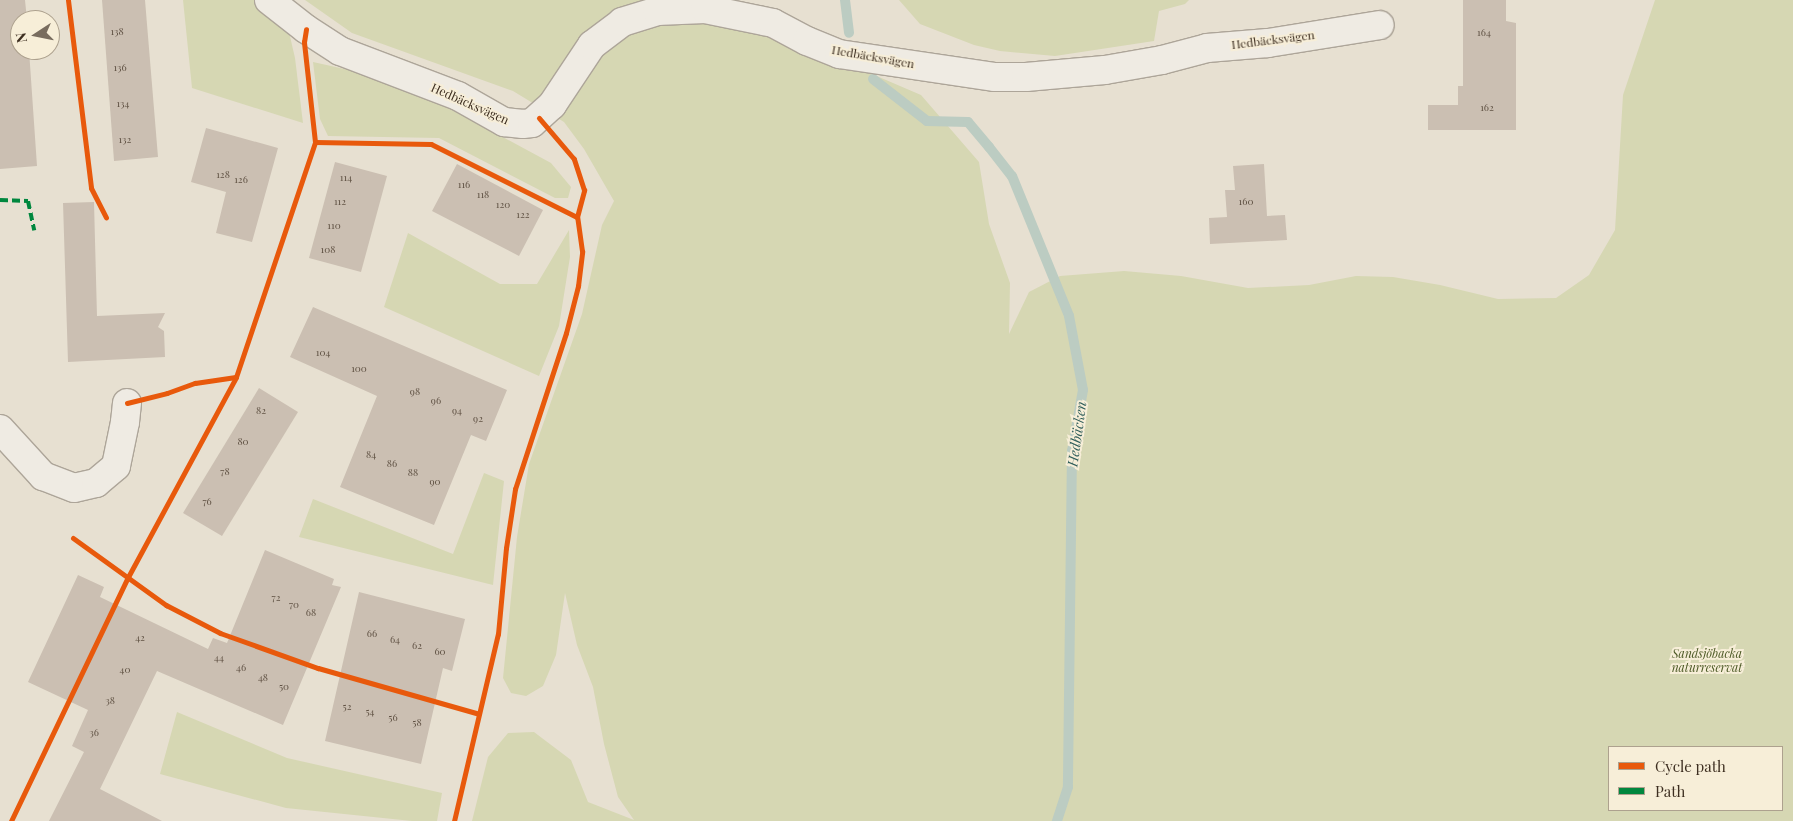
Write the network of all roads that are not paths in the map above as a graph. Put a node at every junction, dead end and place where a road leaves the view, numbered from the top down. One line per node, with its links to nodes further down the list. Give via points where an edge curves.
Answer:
1 (269, 0): 2 (street, Hedbäcksvägen, via 340,51 458,96 504,122 523,124 532,123 552,104 592,45 622,22 657,11 705,9 773,23 840,54 994,77 1074,75 1162,60 1207,48 1268,43)
2 (1380, 25)
3 (126, 403): 4 (street, via 116,466 96,483 74,488 43,476)
4 (0, 429)

